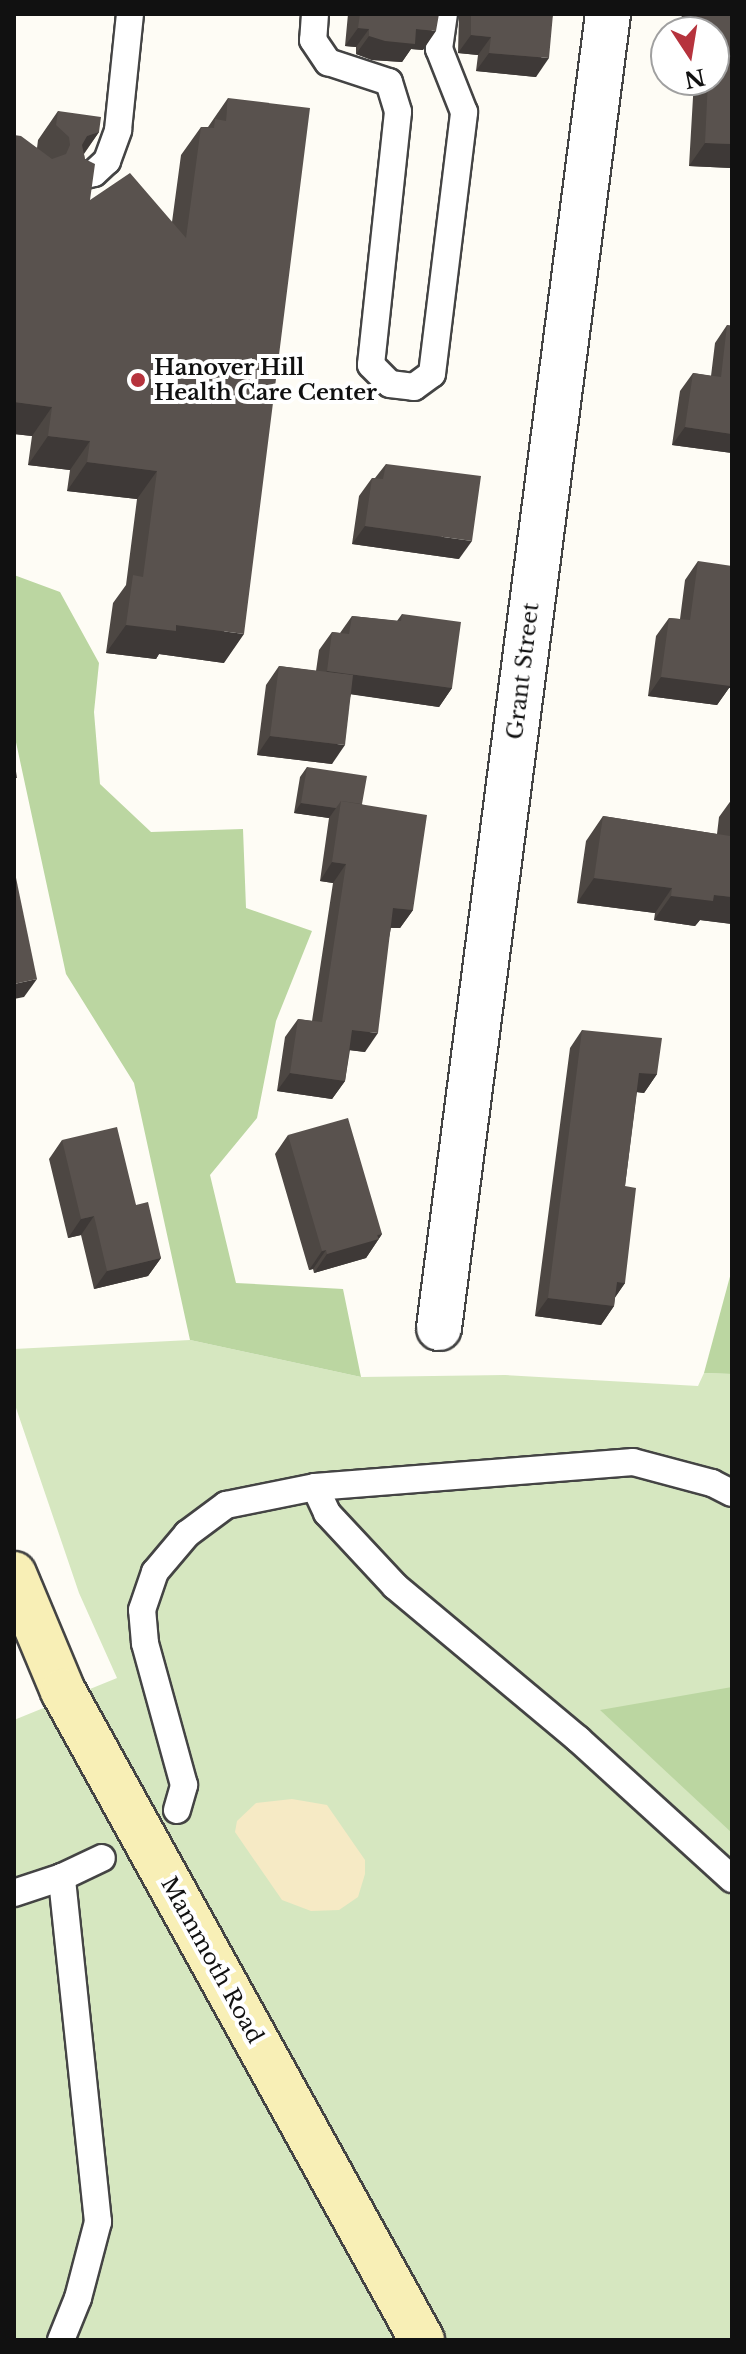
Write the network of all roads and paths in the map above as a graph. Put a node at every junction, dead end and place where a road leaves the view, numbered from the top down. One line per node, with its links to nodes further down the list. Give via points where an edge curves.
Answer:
1 (130, 14): 5 (lane, via 118,130 107,161 94,173)
2 (315, 14): 3 (lane, via 313,40 328,62 389,82 398,112 371,365 390,384 414,387 432,374 464,112 439,49)
3 (444, 14)
4 (608, 14): 6 (street, Grant Street)
5 (77, 177)
6 (439, 1328)
7 (315, 1487): 8 (lane, via 633,1462); 10 (lane, via 226,1505 187,1534 155,1572 142,1610 145,1643 184,1785); 13 (lane, via 327,1513 395,1586 578,1739)
8 (732, 1493)
9 (14, 1574): 16 (main road, Mammoth Road, via 63,1691)
10 (177, 1810)
11 (102, 1858): 12 (lane)
12 (62, 1877): 14 (lane); 15 (lane, via 98,2222)
13 (732, 1879)
14 (14, 1893)
15 (61, 2340)
16 (422, 2340)

